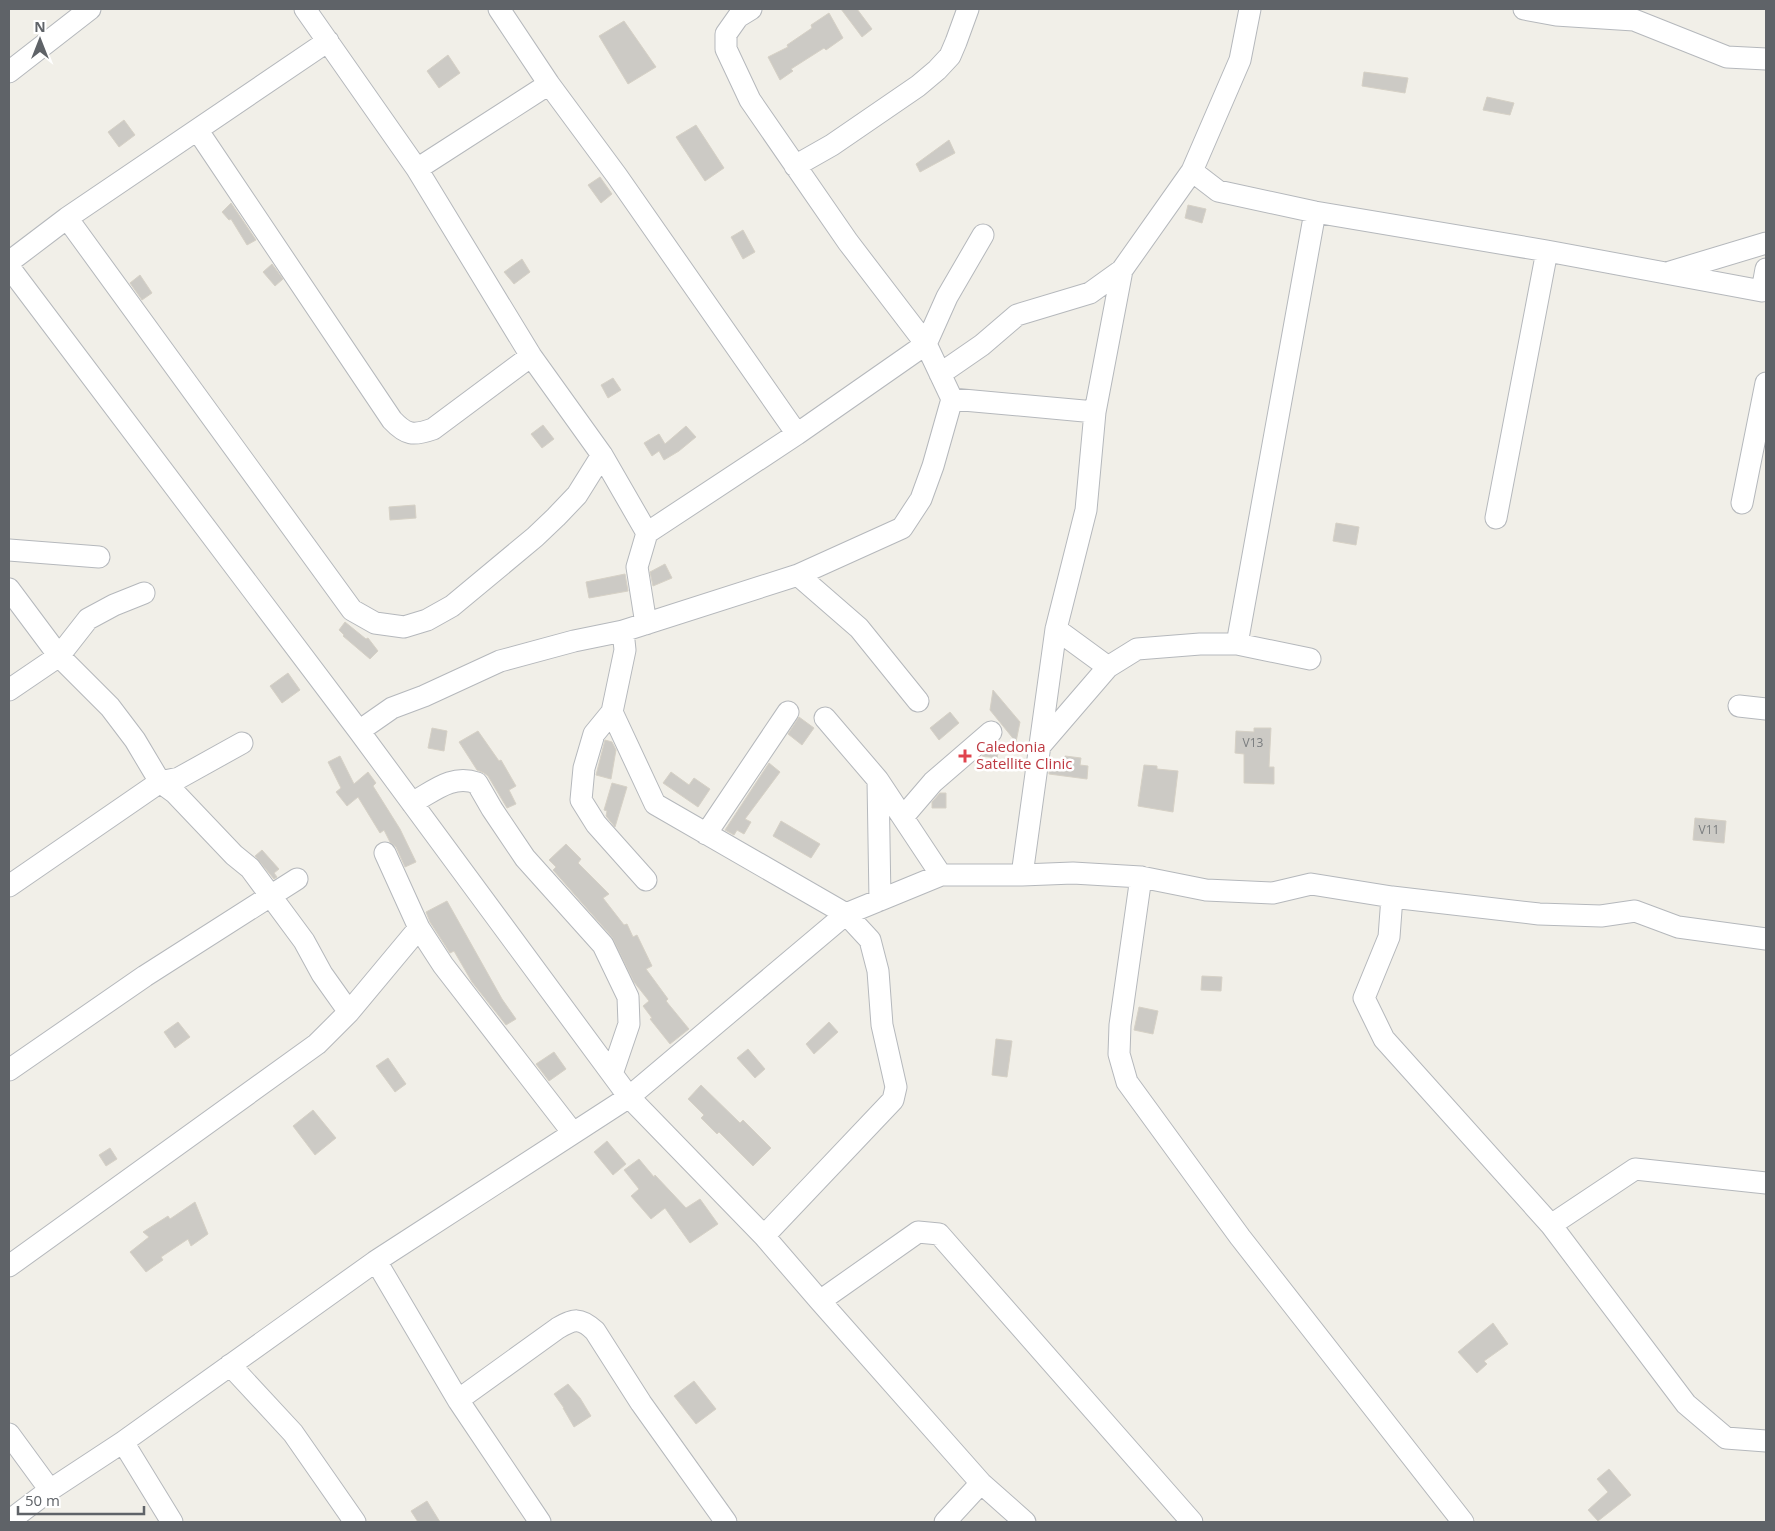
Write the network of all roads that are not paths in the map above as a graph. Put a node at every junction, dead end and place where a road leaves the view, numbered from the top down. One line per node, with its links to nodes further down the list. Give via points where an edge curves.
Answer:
1 (90, 9): 10 (street)
2 (305, 9): 8 (street)
3 (500, 9): 11 (street)
4 (751, 9): 13 (street, via 738,17 726,34 726,49 750,100)
5 (968, 9): 13 (street, via 950,56 937,70 832,145)
6 (1250, 9): 15 (street, via 1240,60)
7 (1524, 9): 9 (street, via 1556,15 1634,20 1727,58)
8 (328, 42): 12 (street); 14 (street)
9 (1766, 59)
10 (9, 72)
11 (549, 84): 14 (street); 32 (street)
12 (198, 131): 17 (street); 27 (street, via 392,420 400,427 409,433 433,429)
13 (795, 166): 26 (street)
14 (417, 169): 27 (street)
15 (1192, 171): 16 (street, via 1218,191); 22 (street)
16 (1315, 212): 20 (street); 45 (street)
17 (68, 218): 24 (street); 33 (street, via 352,610 375,623 404,627 427,620 452,606 556,517 577,495)
18 (983, 235): 26 (street, via 947,296)
19 (1766, 243): 23 (street)
20 (1547, 250): 23 (street); 35 (street)
21 (1766, 269): 25 (street)
22 (1122, 270): 28 (street, via 1090,293 1017,315 982,345); 31 (street)
23 (1667, 273): 25 (street)
24 (11, 274): 56 (street)
25 (1764, 299)
26 (926, 344): 28 (street); 32 (street)
27 (531, 356): 33 (street)
28 (940, 374): 30 (street)
29 (1766, 383): 34 (street)
30 (952, 399): 31 (street); 39 (street, via 921,499 902,528)
31 (1095, 412): 43 (street, via 1086,510)
32 (797, 434): 36 (street)
33 (602, 455): 36 (street)
34 (1742, 503)
35 (1496, 518)
36 (648, 533): 42 (street, via 637,567)
37 (9, 550): 38 (street)
38 (99, 557)
39 (798, 575): 42 (street); 50 (street, via 859,628)
40 (9, 589): 46 (street)
41 (144, 593): 46 (street, via 88,619)
42 (646, 624): 44 (street)
43 (1056, 629): 48 (street); 59 (street)
44 (623, 631): 53 (street, via 626,650); 56 (street, via 500,661 392,708)
45 (1237, 644): 47 (street); 48 (street, via 1137,649)
46 (59, 656): 49 (street); 61 (street, via 110,707)
47 (1310, 659)
48 (1108, 667): 59 (street)
49 (9, 690)
50 (918, 702)
51 (1739, 706): 52 (street)
52 (1766, 709)
53 (612, 712): 64 (street, via 655,804); 70 (street, via 594,734 584,768 581,800 596,824)
54 (788, 712): 64 (street)
55 (825, 718): 60 (street)
56 (359, 731): 62 (street)
57 (991, 732): 63 (street, via 933,782)
58 (242, 743): 61 (street, via 179,778)
59 (1040, 747): 67 (street)
60 (878, 780): 63 (street); 74 (street)
61 (160, 782): 71 (street); 72 (street, via 250,868)
62 (412, 803): 80 (street); 80 (street, via 449,782 467,780 477,783 525,858 603,945 628,997 629,1024)
63 (903, 818): 66 (street)
64 (706, 834): 75 (street)
65 (385, 853): 76 (street)
66 (941, 875): 67 (street); 74 (street)
67 (1022, 875): 68 (street, via 1073,873)
68 (1141, 878): 73 (street, via 1206,890 1273,893 1312,884); 104 (street, via 1118,1054 1127,1082 1240,1237)
69 (298, 879): 72 (street)
70 (646, 880)
71 (9, 886)
72 (271, 895): 78 (street); 79 (street, via 145,976)
73 (1392, 897): 77 (street, via 1539,914 1601,916 1635,911 1678,927); 84 (street, via 1389,938 1364,998 1384,1040)
74 (880, 900): 75 (street)
75 (846, 914): 81 (street); 85 (street, via 870,940 878,970 882,1026 896,1087 893,1100)
76 (418, 928): 78 (street); 82 (street)
77 (1766, 939)
78 (349, 1012): 87 (street, via 317,1044)
79 (9, 1070)
80 (612, 1074): 81 (street)
81 (629, 1097): 82 (street); 85 (street)
82 (573, 1133): 86 (street)
83 (1766, 1182): 84 (street, via 1635,1170)
84 (1551, 1225): 92 (street, via 1686,1404 1726,1438)
85 (764, 1236): 88 (street)
86 (376, 1261): 89 (street); 90 (street)
87 (9, 1266)
88 (820, 1301): 94 (street); 103 (street, via 918,1232 940,1234)
89 (230, 1365): 93 (street); 98 (street, via 293,1433)
90 (458, 1400): 99 (street); 100 (street, via 558,1328 580,1320 595,1331 641,1403)
91 (9, 1434): 95 (street)
92 (1766, 1441)
93 (123, 1442): 95 (street); 97 (street)
94 (981, 1483): 101 (street); 102 (street)
95 (50, 1490): 96 (street)
96 (9, 1522)
97 (172, 1522)
98 (355, 1522)
99 (540, 1522)
100 (726, 1522)
101 (945, 1522)
102 (1025, 1522)
103 (1192, 1522)
104 (1463, 1522)

